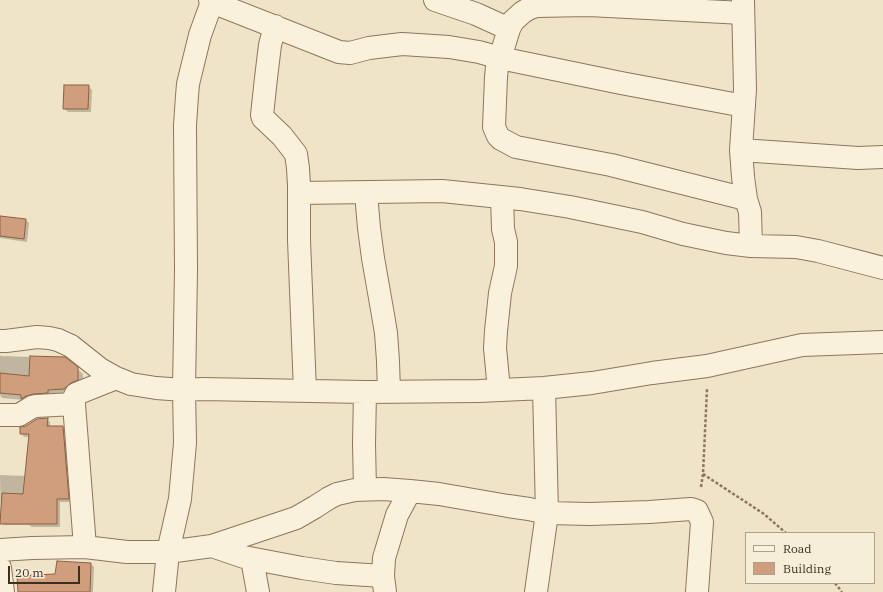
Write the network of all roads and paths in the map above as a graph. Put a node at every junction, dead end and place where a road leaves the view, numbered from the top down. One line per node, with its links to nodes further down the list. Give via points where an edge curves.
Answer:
1 (435, 0): 5 (street)
2 (211, 1): 4 (street); 21 (street, via 200,35 187,96)
3 (743, 7): 5 (street, via 536,6 523,12); 7 (street)
4 (275, 26): 6 (street, via 339,52 402,44 450,47); 11 (street, via 270,45 262,115 296,153)
5 (509, 29): 6 (street)
6 (500, 58): 7 (street); 13 (street, via 496,77 494,127 502,139 516,147 611,165)
7 (744, 106): 8 (street)
8 (741, 150): 9 (street, via 858,158); 13 (street)
9 (883, 157)
10 (366, 192): 11 (street); 12 (street, via 442,191); 25 (street, via 373,258 385,327)
11 (299, 193): 23 (street)
12 (502, 197): 14 (street, via 570,207 642,222 683,234); 22 (street, via 506,266 496,330)
13 (746, 199): 14 (street, via 750,212)
14 (751, 246): 15 (street, via 796,247)
15 (883, 268)
16 (0, 341): 19 (street, via 37,336 58,340 71,346)
17 (883, 342): 18 (street, via 802,345)
18 (707, 366): 20 (street); 28 (path)
19 (116, 378): 21 (street, via 131,384); 26 (street, via 76,394)
20 (544, 388): 22 (street); 32 (street)
21 (184, 390): 23 (street); 37 (street, via 185,443 180,499)
22 (499, 390): 25 (street)
23 (305, 391): 24 (street)
24 (365, 392): 25 (street); 29 (street)
25 (389, 392)
26 (74, 404): 27 (street, via 36,406 18,415); 35 (street)
27 (0, 415)
28 (703, 474): 31 (path); 33 (path, via 764,514)
29 (365, 489): 30 (street); 34 (street, via 337,494 296,518)
30 (410, 491): 32 (street); 40 (street, via 397,515 384,558)
31 (697, 511): 32 (street, via 691,509 590,514); 46 (street, via 702,522)
32 (547, 513): 42 (street)
33 (785, 532)
34 (212, 546): 37 (street); 38 (street)
35 (85, 547): 36 (street); 37 (street, via 127,552)
36 (0, 550)
37 (168, 552): 44 (street)
38 (252, 559): 40 (street, via 336,572); 45 (street)
39 (0, 568): 43 (street)
40 (384, 584)
41 (836, 584): 47 (path)
42 (534, 591)
43 (3, 592)
44 (164, 592)
45 (258, 592)
46 (697, 592)
47 (842, 592)

